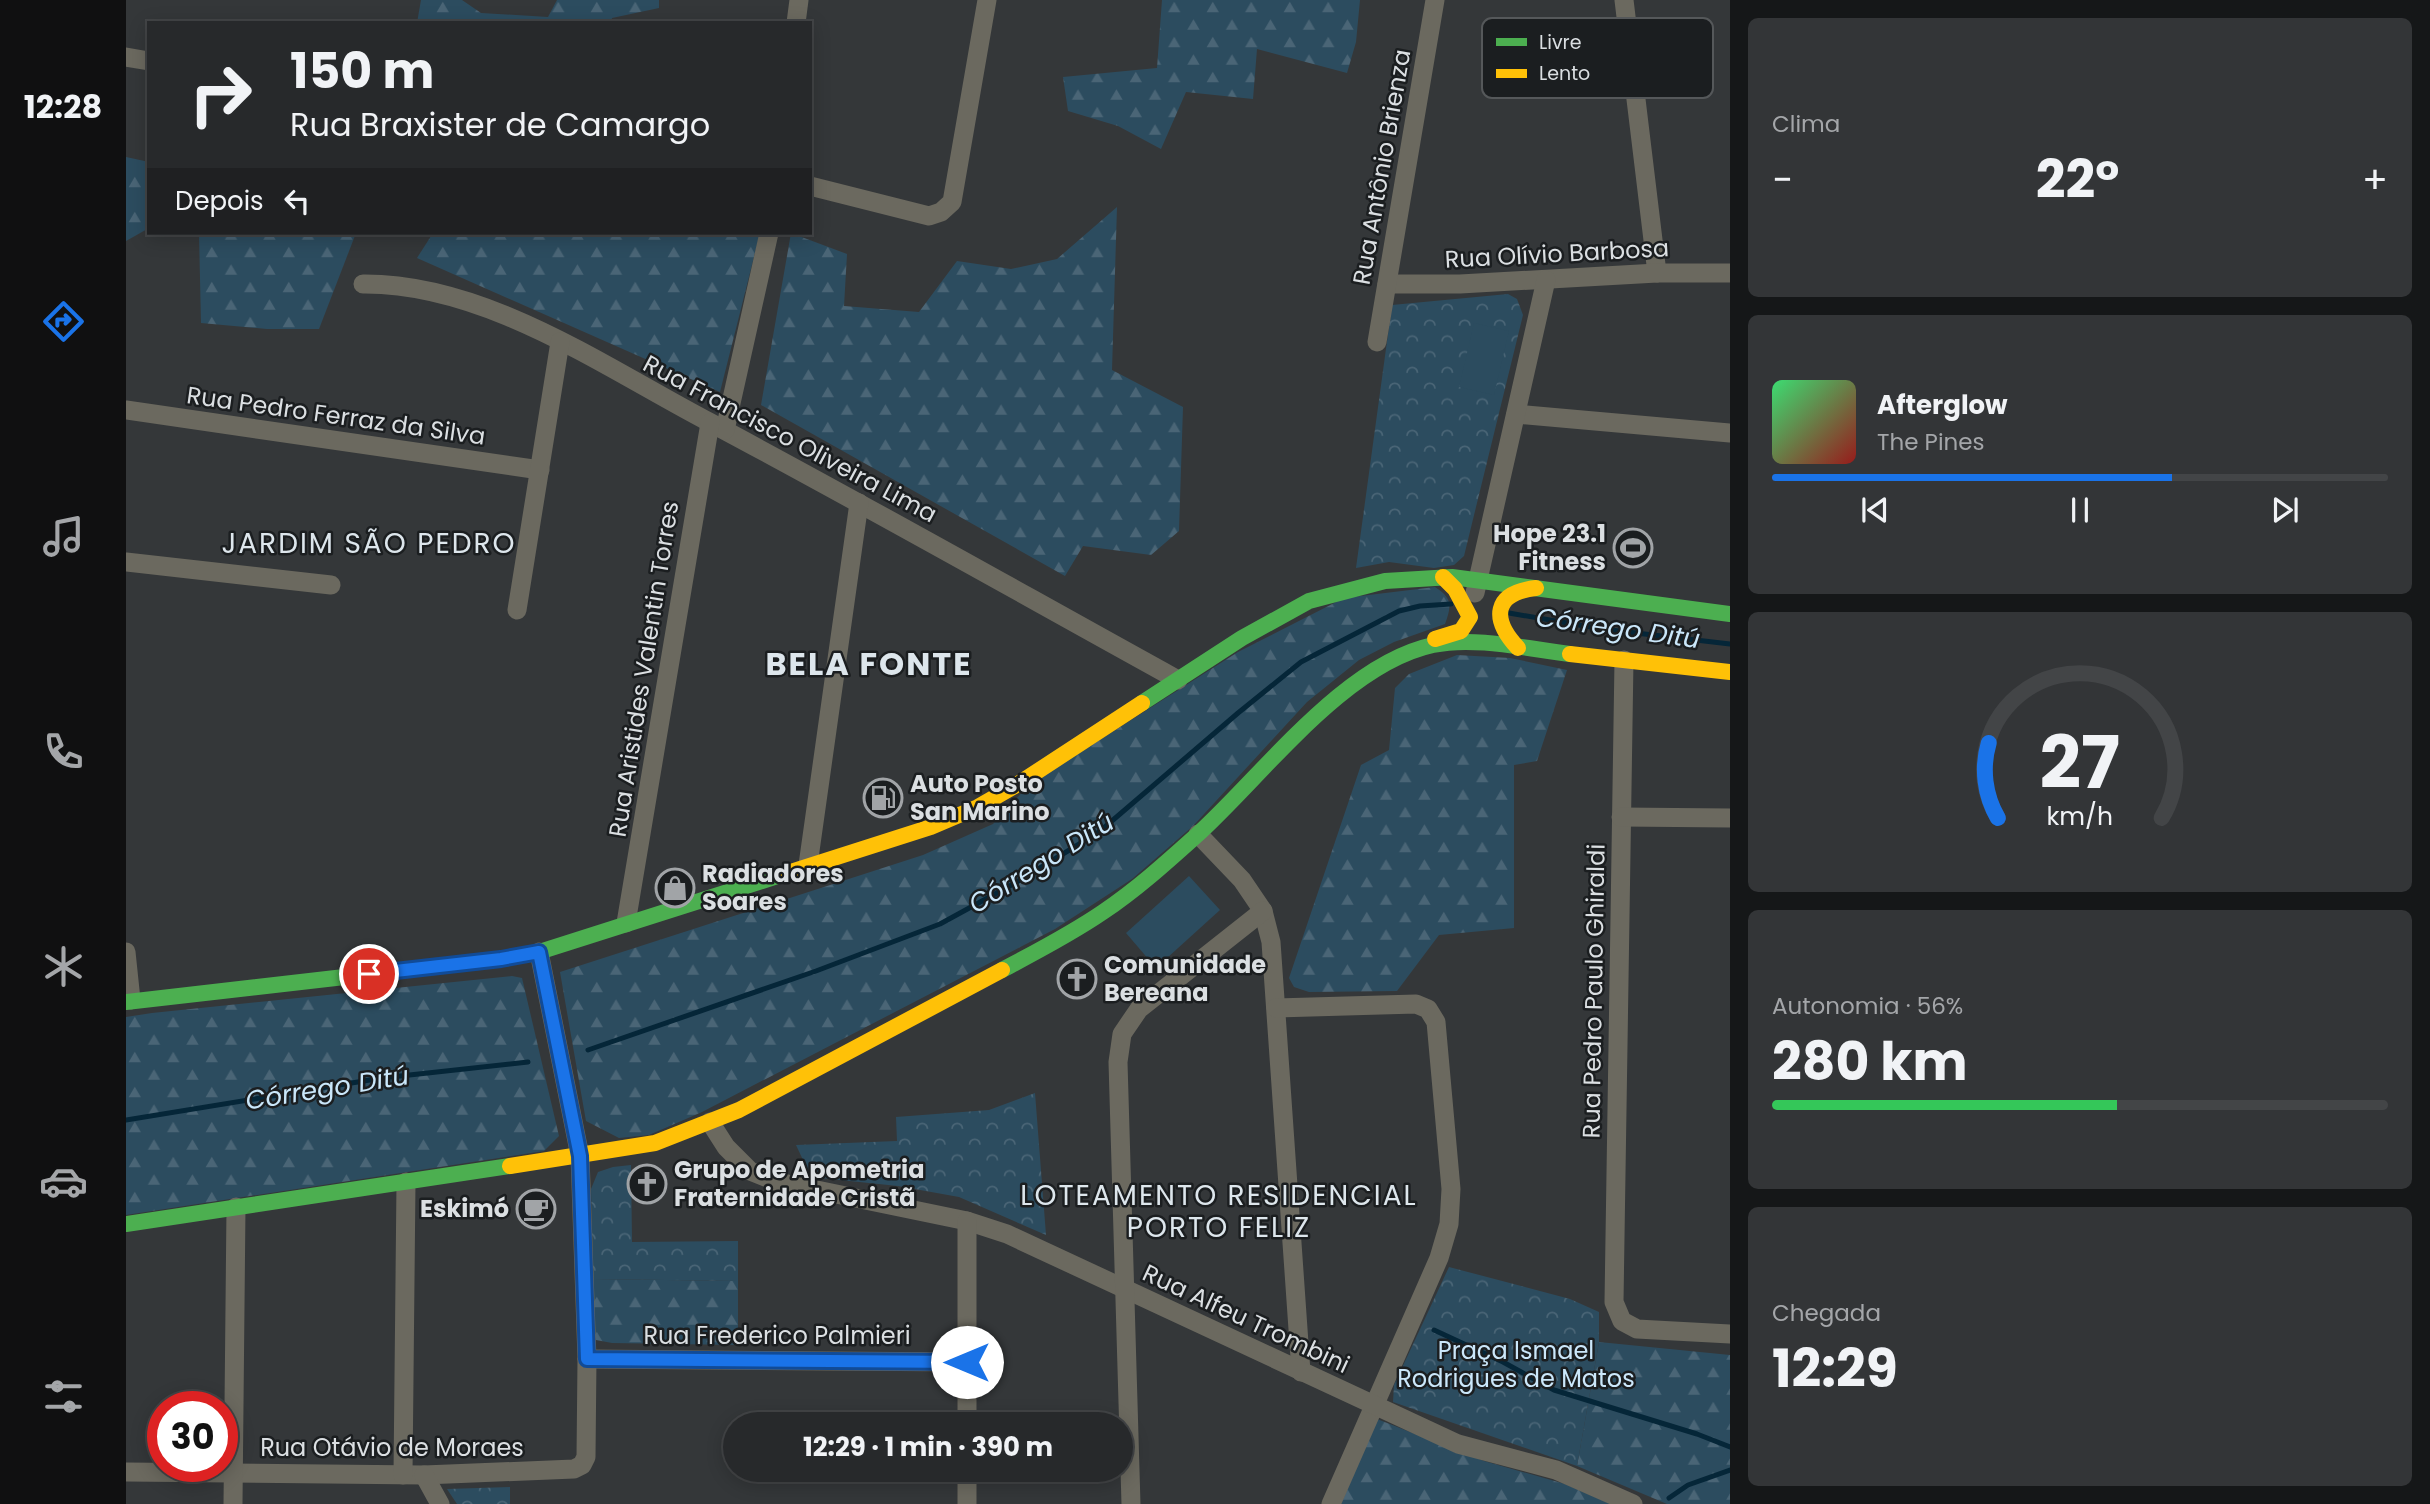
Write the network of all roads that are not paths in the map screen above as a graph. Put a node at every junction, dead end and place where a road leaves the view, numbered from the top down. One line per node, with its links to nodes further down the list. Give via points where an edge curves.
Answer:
1 (799, 0): 6 (street)
2 (987, 0): 10 (street, via 951,202 929,216)
3 (1434, 0): 16 (street, Rua Antônio Brienza)
4 (1624, 0): 5 (street)
5 (1626, 18)
6 (796, 21)
7 (126, 57): 8 (street)
8 (147, 61)
9 (1636, 98): 12 (street)
10 (812, 187)
11 (768, 235): 21 (street, Rua Aristides Valentin Torres)
12 (1657, 273): 13 (street, Rua Olívio Barbosa); 14 (street, Rua Olívio Barbosa)
13 (1729, 276)
14 (1546, 280): 16 (street, Rua Olívio Barbosa); 20 (street)
15 (363, 284): 17 (street, Rua Francisco Oliveira Lima, via 394,284 451,297)
16 (1387, 284): 18 (street, Rua Antônio Brienza)
17 (560, 342): 21 (street, Rua Francisco Oliveira Lima); 23 (street)
18 (1377, 342)
19 (126, 410): 23 (street, Rua Pedro Ferraz da Silva)
20 (1516, 414): 22 (street); 27 (street)
21 (717, 427): 24 (street, Rua Francisco Oliveira Lima); 43 (street, Rua Aristides Valentin Torres)
22 (1730, 433)
23 (540, 470): 30 (street)
24 (859, 503): 37 (street, Rua Francisco Oliveira Lima); 41 (street)
25 (126, 562): 28 (street)
26 (1443, 577): 27 (main road); 32 (main road); 37 (main road, via 1385,581 1309,601)
27 (1478, 580): 29 (main road); 32 (street)
28 (331, 585)
29 (1539, 588): 31 (main road); 33 (main road, via 1516,590 1502,605 1503,633)
30 (517, 610)
31 (1730, 614)
32 (1470, 617): 36 (main road, via 1459,633 1400,648 1375,663)
33 (1518, 648): 34 (main road); 36 (main road, via 1467,642 1433,645)
34 (1624, 660): 35 (main road); 38 (street, Rua Pedro Paulo Ghiraldi)
35 (1730, 672)
36 (1370, 673): 40 (main road, via 1326,707)
37 (1178, 680): 41 (main road, via 978,807 931,827)
38 (1621, 817): 39 (street); 55 (street, Rua Pedro Paulo Ghiraldi, via 1614,1302 1622,1321 1637,1329)
39 (1730, 818)
40 (1198, 834): 42 (street, via 1242,880); 48 (main road, via 1137,887 1066,936)
41 (808, 865): 43 (main road)
42 (1263, 911): 47 (street, via 1271,942); 54 (street, via 1139,1009 1122,1034 1118,1062)
43 (626, 923): 45 (main road)
44 (126, 952): 46 (street)
45 (539, 952): 46 (main road); 49 (street)
46 (128, 1001)
47 (1276, 1008): 58 (street); 60 (street, via 1416,1004 1428,1009 1436,1022 1451,1189 1449,1224 1439,1258)
48 (710, 1122): 49 (main road, via 655,1143); 52 (street, Rua Alfeu Trombini, via 726,1147 759,1175)
49 (580, 1156): 50 (main road); 56 (street)
50 (406, 1182): 51 (main road); 65 (street)
51 (236, 1207): 53 (main road); 59 (street)
52 (967, 1220): 54 (street, Rua Alfeu Trombini); 57 (street)
53 (126, 1224)
54 (1124, 1289): 58 (street, Rua Alfeu Trombini); 72 (street)
55 (1730, 1334)
56 (587, 1359): 57 (street, Rua Frederico Palmieri); 66 (street, Rua Otávio de Moraes, via 586,1457 582,1465)
57 (967, 1362): 61 (street)
58 (1301, 1372): 60 (street, Rua Alfeu Trombini)
59 (234, 1391)
60 (1375, 1406): 73 (street); 74 (street, Rua Alfeu Trombini, via 1458,1444 1556,1470)
61 (967, 1412)
62 (126, 1472): 63 (street, Rua Otávio de Moraes)
63 (147, 1472)
64 (238, 1473): 65 (street, Rua Otávio de Moraes)
65 (403, 1475): 66 (street, Rua Otávio de Moraes)
66 (424, 1475): 70 (street)
67 (233, 1482): 69 (street)
68 (967, 1482): 71 (street)
69 (233, 1504)
70 (440, 1504)
71 (967, 1504)
72 (1131, 1504)
73 (1331, 1504)
74 (1633, 1504)

